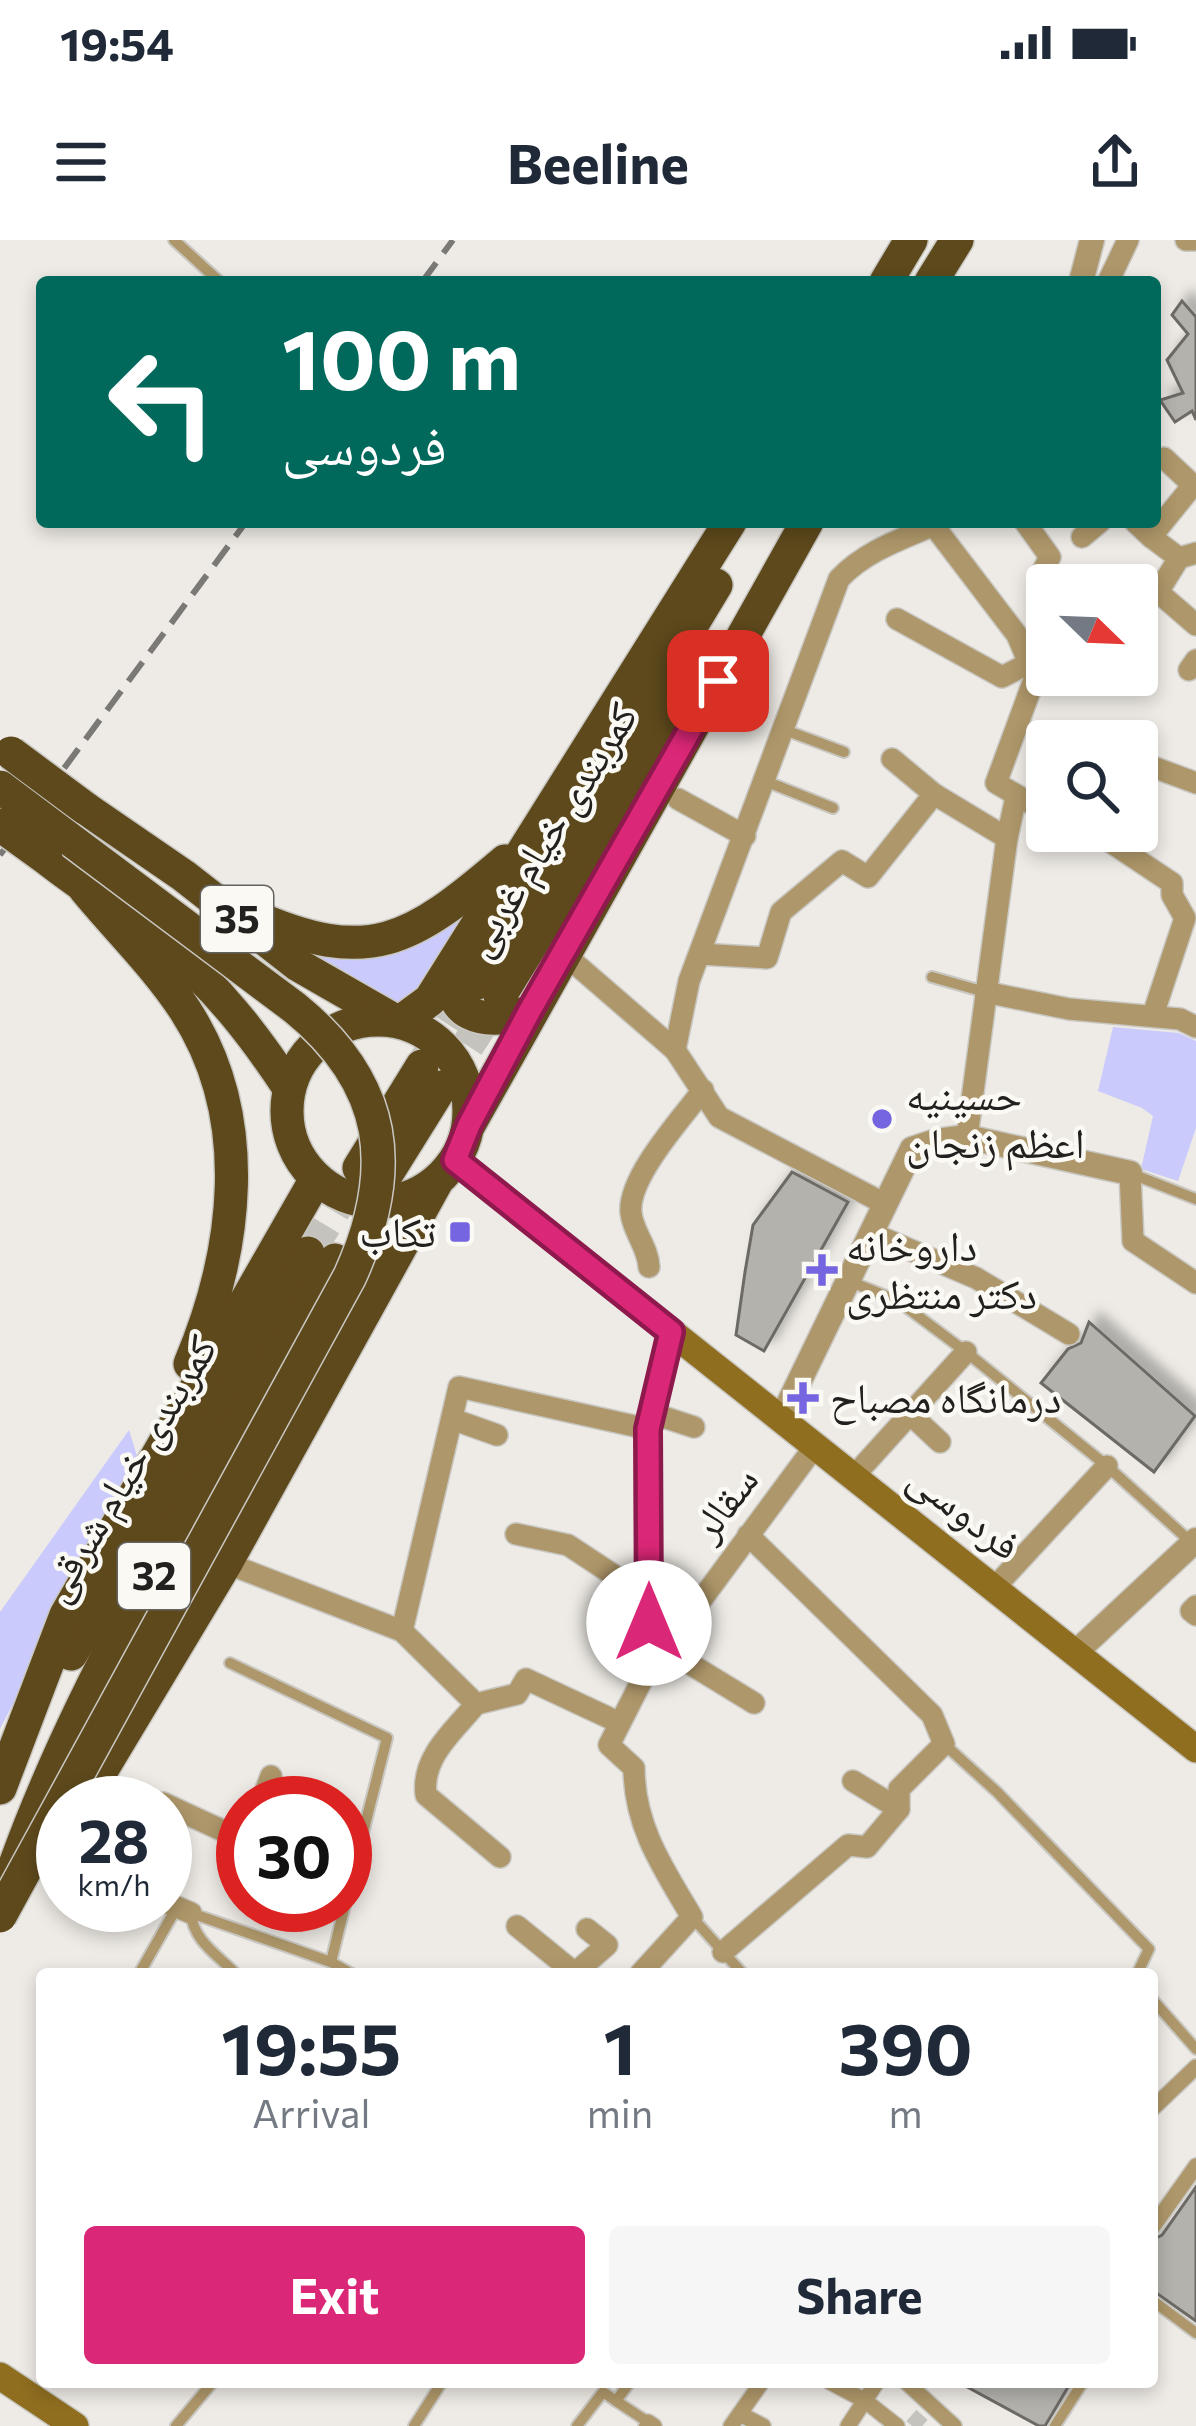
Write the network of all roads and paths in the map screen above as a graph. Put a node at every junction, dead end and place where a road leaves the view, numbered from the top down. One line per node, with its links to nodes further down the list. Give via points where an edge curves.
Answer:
1 (174, 240): 6 (lane)
2 (911, 240): 7 (highway)
3 (957, 240): 8 (highway)
4 (1091, 240): 9 (street)
5 (1128, 240): 10 (street)
6 (213, 276)
7 (890, 276)
8 (936, 276)
9 (1083, 276)
10 (1111, 276)
11 (1164, 458): 12 (street)
12 (1195, 486): 13 (street)
13 (1161, 514)
14 (726, 528): 47 (highway)
15 (747, 528): 56 (highway, کمربندی خیام غربی)
16 (783, 528): 56 (highway, کمربندی خیام غربی)
17 (804, 528): 52 (highway)
18 (924, 528): 31 (street, via 855,562 839,579)
19 (939, 528): 28 (street)
20 (1029, 528): 25 (street, via 1050,557)
21 (1093, 528): 23 (street)
22 (1143, 529): 24 (street)
23 (1082, 537)
24 (1187, 556): 27 (street, via 1158,592)
25 (1046, 564)
26 (897, 619): 29 (street, via 1001,677)
27 (1196, 625)
28 (1026, 654)
29 (1026, 665)
30 (1028, 696): 40 (street, via 996,783)
31 (784, 730): 33 (lane); 36 (street)
32 (5, 749): 50 (highway, 35, bridge)
33 (844, 752)
34 (892, 759): 39 (street)
35 (1158, 768): 37 (street)
36 (766, 781): 43 (lane); 45 (street)
37 (1196, 783)
38 (0, 787): 120 (highway, bridge, via 331,1039 368,1096 377,1194 350,1276)
39 (934, 794): 46 (street); 53 (street, via 868,877 842,861 781,912 767,958)
40 (1016, 797): 42 (street); 46 (street)
41 (678, 800): 45 (street)
42 (1026, 802)
43 (833, 808)
44 (0, 825): 49 (highway, 35, bridge)
45 (745, 836): 53 (street)
46 (1007, 838): 55 (street)
47 (530, 841): 50 (highway, via 430,920 380,943 323,942); 51 (highway)
48 (1126, 852): 57 (street, via 1172,883 1185,918)
49 (85, 889): 62 (highway, 35, via 216,991); 91 (highway, via 202,1040 232,1158 219,1277)
50 (211, 898): 58 (highway, 35, via 298,965)
51 (457, 954): 56 (highway, via 450,982 469,1014 495,1020); 58 (highway, via 430,1000)
52 (564, 954): 56 (highway); 60 (street)
53 (700, 954): 60 (street)
54 (932, 976): 55 (lane)
55 (985, 992): 57 (street); 65 (street)
56 (501, 997): 64 (highway)
57 (1153, 1016): 59 (street)
58 (398, 1021): 62 (highway, via 341,1027 300,1063); 64 (highway, via 421,1029 454,1060)
59 (1196, 1027)
60 (675, 1050): 63 (street)
61 (432, 1076): 68 (highway)
62 (289, 1088): 69 (highway, via 290,1138)
63 (703, 1090): 71 (street, via 719,1117); 74 (street, via 636,1183 631,1213)
64 (469, 1125): 66 (highway)
65 (967, 1137): 67 (street); 71 (street, via 912,1149)
66 (446, 1171): 69 (highway, via 402,1199 363,1202); 77 (highway); 78 (main road, فردوسی)
67 (1130, 1173): 70 (lane); 76 (street, via 1133,1241)
68 (371, 1174)
69 (316, 1179): 73 (highway)
70 (1196, 1199)
71 (885, 1204): 72 (street)
72 (871, 1233): 75 (street); 79 (street, via 976,1278)
73 (308, 1251): 77 (highway, via 294,1233 332,1238 349,1251 368,1290); 91 (highway); 114 (highway, کمربندی خیام شرقی / 32, via 76,1644); 118 (highway, کمربندی خیام شرقی / 32, via 40,1794)
74 (649, 1267)
75 (848, 1281): 80 (lane, via 898,1301); 83 (street)
76 (1196, 1283)
77 (364, 1312): 95 (highway)
78 (671, 1332): 83 (main road, فردوسی); 84 (street)
79 (1070, 1334)
80 (966, 1352): 81 (street); 89 (lane)
81 (910, 1414): 87 (street); 90 (street)
82 (452, 1419): 84 (street, via 459,1387); 86 (street); 100 (street)
83 (782, 1419): 88 (main road, فردوسی)
84 (649, 1421): 85 (street); 97 (street)
85 (694, 1427)
86 (497, 1435)
87 (940, 1442)
88 (815, 1446): 90 (main road, فردوسی); 93 (street, سقالر)
89 (1107, 1466): 94 (lane); 96 (street)
90 (854, 1476): 96 (main road, فردوسی)
91 (143, 1479): 112 (highway, via 66,1615)
92 (516, 1534): 97 (street, via 568,1545)
93 (748, 1535): 101 (street, سقالر); 108 (street, via 932,1715)
94 (1195, 1544): 102 (street)
95 (226, 1563): 100 (street); 110 (highway)
96 (994, 1588): 102 (main road, فردوسی)
97 (650, 1599): 104 (street)
98 (1196, 1606): 99 (street)
99 (1196, 1615)
100 (402, 1630): 106 (street)
101 (664, 1648): 104 (street, سقالر); 105 (street)
102 (1075, 1653): 109 (main road, فردوسی)
103 (230, 1664): 113 (lane, via 387,1738)
104 (643, 1679): 107 (street, سقالر)
105 (754, 1703)
106 (476, 1704): 107 (street, via 517,1694 526,1679); 116 (street, via 430,1759 426,1795)
107 (620, 1723): 121 (street, via 609,1745 634,1768 647,1842)
108 (944, 1744): 115 (street, via 899,1790); 137 (lane, via 1149,1949)
109 (1196, 1749)
110 (98, 1776)
111 (853, 1780): 115 (street)
112 (0, 1788)
113 (372, 1797)
114 (0, 1798)
115 (899, 1810): 128 (street, via 867,1847 848,1845)
116 (500, 1857)
117 (36, 1878): 123 (highway)
118 (0, 1906)
119 (192, 1912): 129 (lane)
120 (0, 1916)
121 (692, 1917): 128 (lane); 135 (street)
122 (517, 1926): 133 (street)
123 (0, 1927)
124 (192, 1927): 131 (lane)
125 (587, 1929): 134 (street, via 607,1945)
126 (163, 1932): 130 (lane)
127 (338, 1932): 129 (lane)
128 (723, 1952): 136 (lane)
129 (331, 1962): 132 (lane)
130 (142, 1968)
131 (230, 1968)
132 (342, 1968)
133 (569, 1968)
134 (582, 1968)
135 (645, 1968)
136 (738, 1968)
137 (1140, 1968)
138 (1158, 2006): 139 (lane)
139 (1196, 2049)
140 (1196, 2066): 141 (street)
141 (1158, 2103)
142 (1196, 2166): 143 (street)
143 (1158, 2220)
144 (1158, 2304): 145 (lane)
145 (1196, 2333)
146 (0, 2376): 155 (main road)
147 (209, 2388): 161 (lane)
148 (438, 2388): 162 (lane)
149 (626, 2388): 157 (lane)
150 (758, 2388): 158 (street)
151 (841, 2388): 156 (street)
152 (873, 2388): 156 (street)
153 (913, 2388): 167 (street)
154 (1079, 2388): 168 (lane)
155 (38, 2390): 160 (main road)
156 (864, 2400): 165 (street); 166 (street)
157 (616, 2401): 159 (lane); 163 (lane, via 603,2392)
158 (736, 2420): 164 (street)
159 (648, 2425)
160 (75, 2426)
161 (176, 2426)
162 (414, 2426)
163 (577, 2426)
164 (763, 2426)
165 (848, 2426)
166 (897, 2426)
167 (954, 2426)
168 (1054, 2426)

